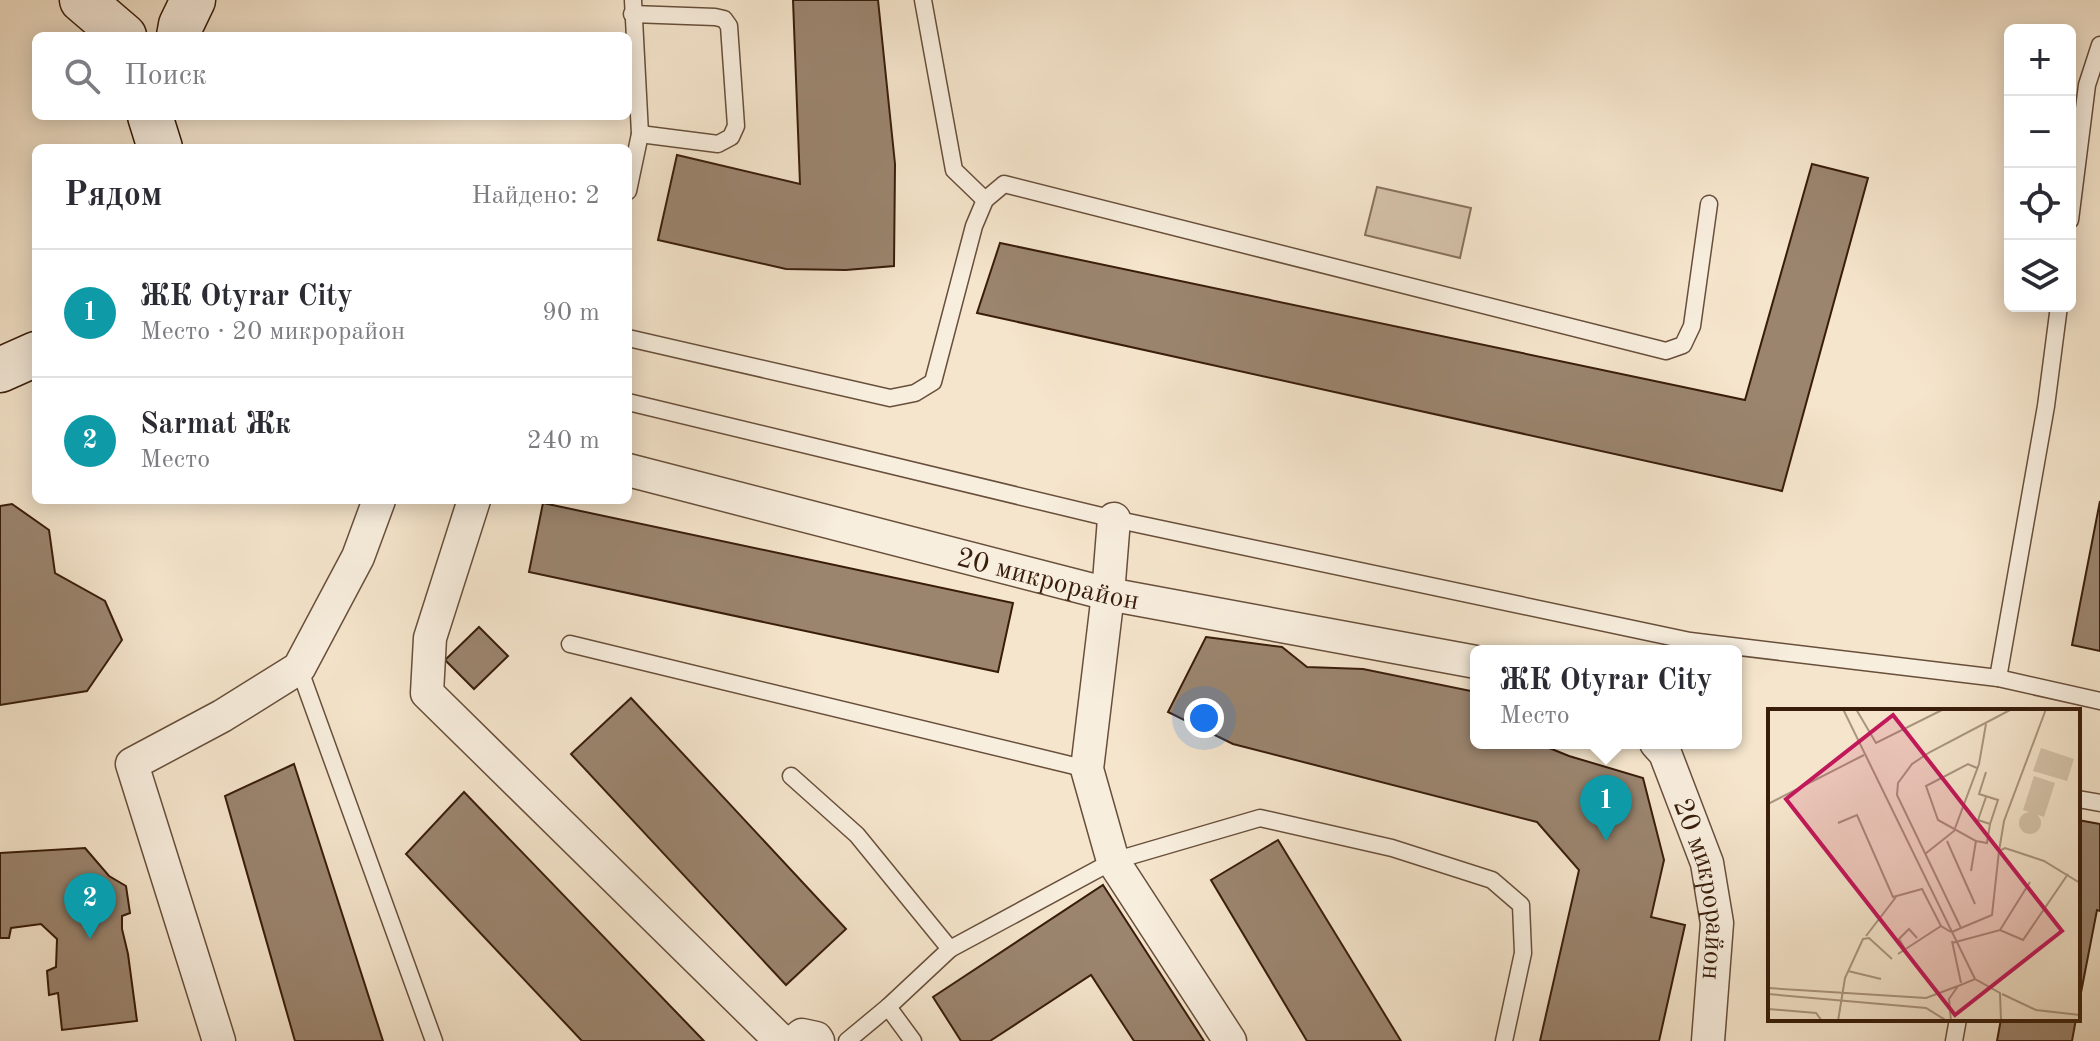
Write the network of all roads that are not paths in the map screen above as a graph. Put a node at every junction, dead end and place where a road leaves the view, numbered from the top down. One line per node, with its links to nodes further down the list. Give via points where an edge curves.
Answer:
1 (82, 0): 5 (main road)
2 (193, 0): 6 (main road)
3 (923, 0): 15 (lane, via 954,170)
4 (632, 7): 10 (lane); 10 (lane, via 724,19 729,26 736,126 731,137 718,144)
5 (119, 32)
6 (180, 32)
7 (2100, 45): 14 (lane, via 2087,85)
8 (151, 120): 11 (main road)
9 (166, 120): 12 (main road)
10 (640, 134): 13 (lane)
11 (160, 144)
12 (162, 144)
13 (632, 172)
14 (2076, 172)
15 (985, 200): 16 (lane, via 1004,184 1666,351 1683,345 1692,326); 18 (lane, via 933,382 915,393 890,398)
16 (1709, 204)
17 (2058, 312): 32 (lane)
18 (632, 339)
19 (32, 356): 20 (main road)
20 (0, 370)
21 (632, 403): 25 (lane)
22 (632, 471): 26 (street, 20 микрорайон)
23 (378, 504): 31 (street, via 358,557)
24 (473, 504): 45 (street, via 430,638 427,693)
25 (1114, 519): 26 (street); 28 (lane)
26 (1108, 594): 30 (street, 20 микрорайон); 35 (street)
27 (570, 644): 35 (lane)
28 (1723, 645)
29 (1742, 647): 32 (lane)
30 (1470, 661)
31 (299, 668): 43 (street, via 132,764); 44 (lane)
32 (1998, 678): 33 (lane)
33 (2100, 701)
34 (1661, 749): 52 (street, 20 микрорайон, via 1707,863 1717,923)
35 (1087, 769): 39 (street)
36 (791, 776): 40 (lane, via 857,835)
37 (2080, 799): 38 (lane)
38 (2100, 803)
39 (1113, 861): 40 (lane); 50 (street); 51 (lane, via 1260,818 1392,848 1492,880 1521,905 1523,953)
40 (950, 949): 41 (lane)
41 (888, 1007): 48 (lane); 49 (lane)
42 (1958, 1021): 53 (lane)
43 (219, 1041)
44 (434, 1041)
45 (781, 1041)
46 (795, 1041): 47 (street, via 802,1035)
47 (818, 1041)
48 (847, 1041)
49 (913, 1041)
50 (1230, 1041)
51 (1504, 1041)
52 (1708, 1041)
53 (1954, 1041)

